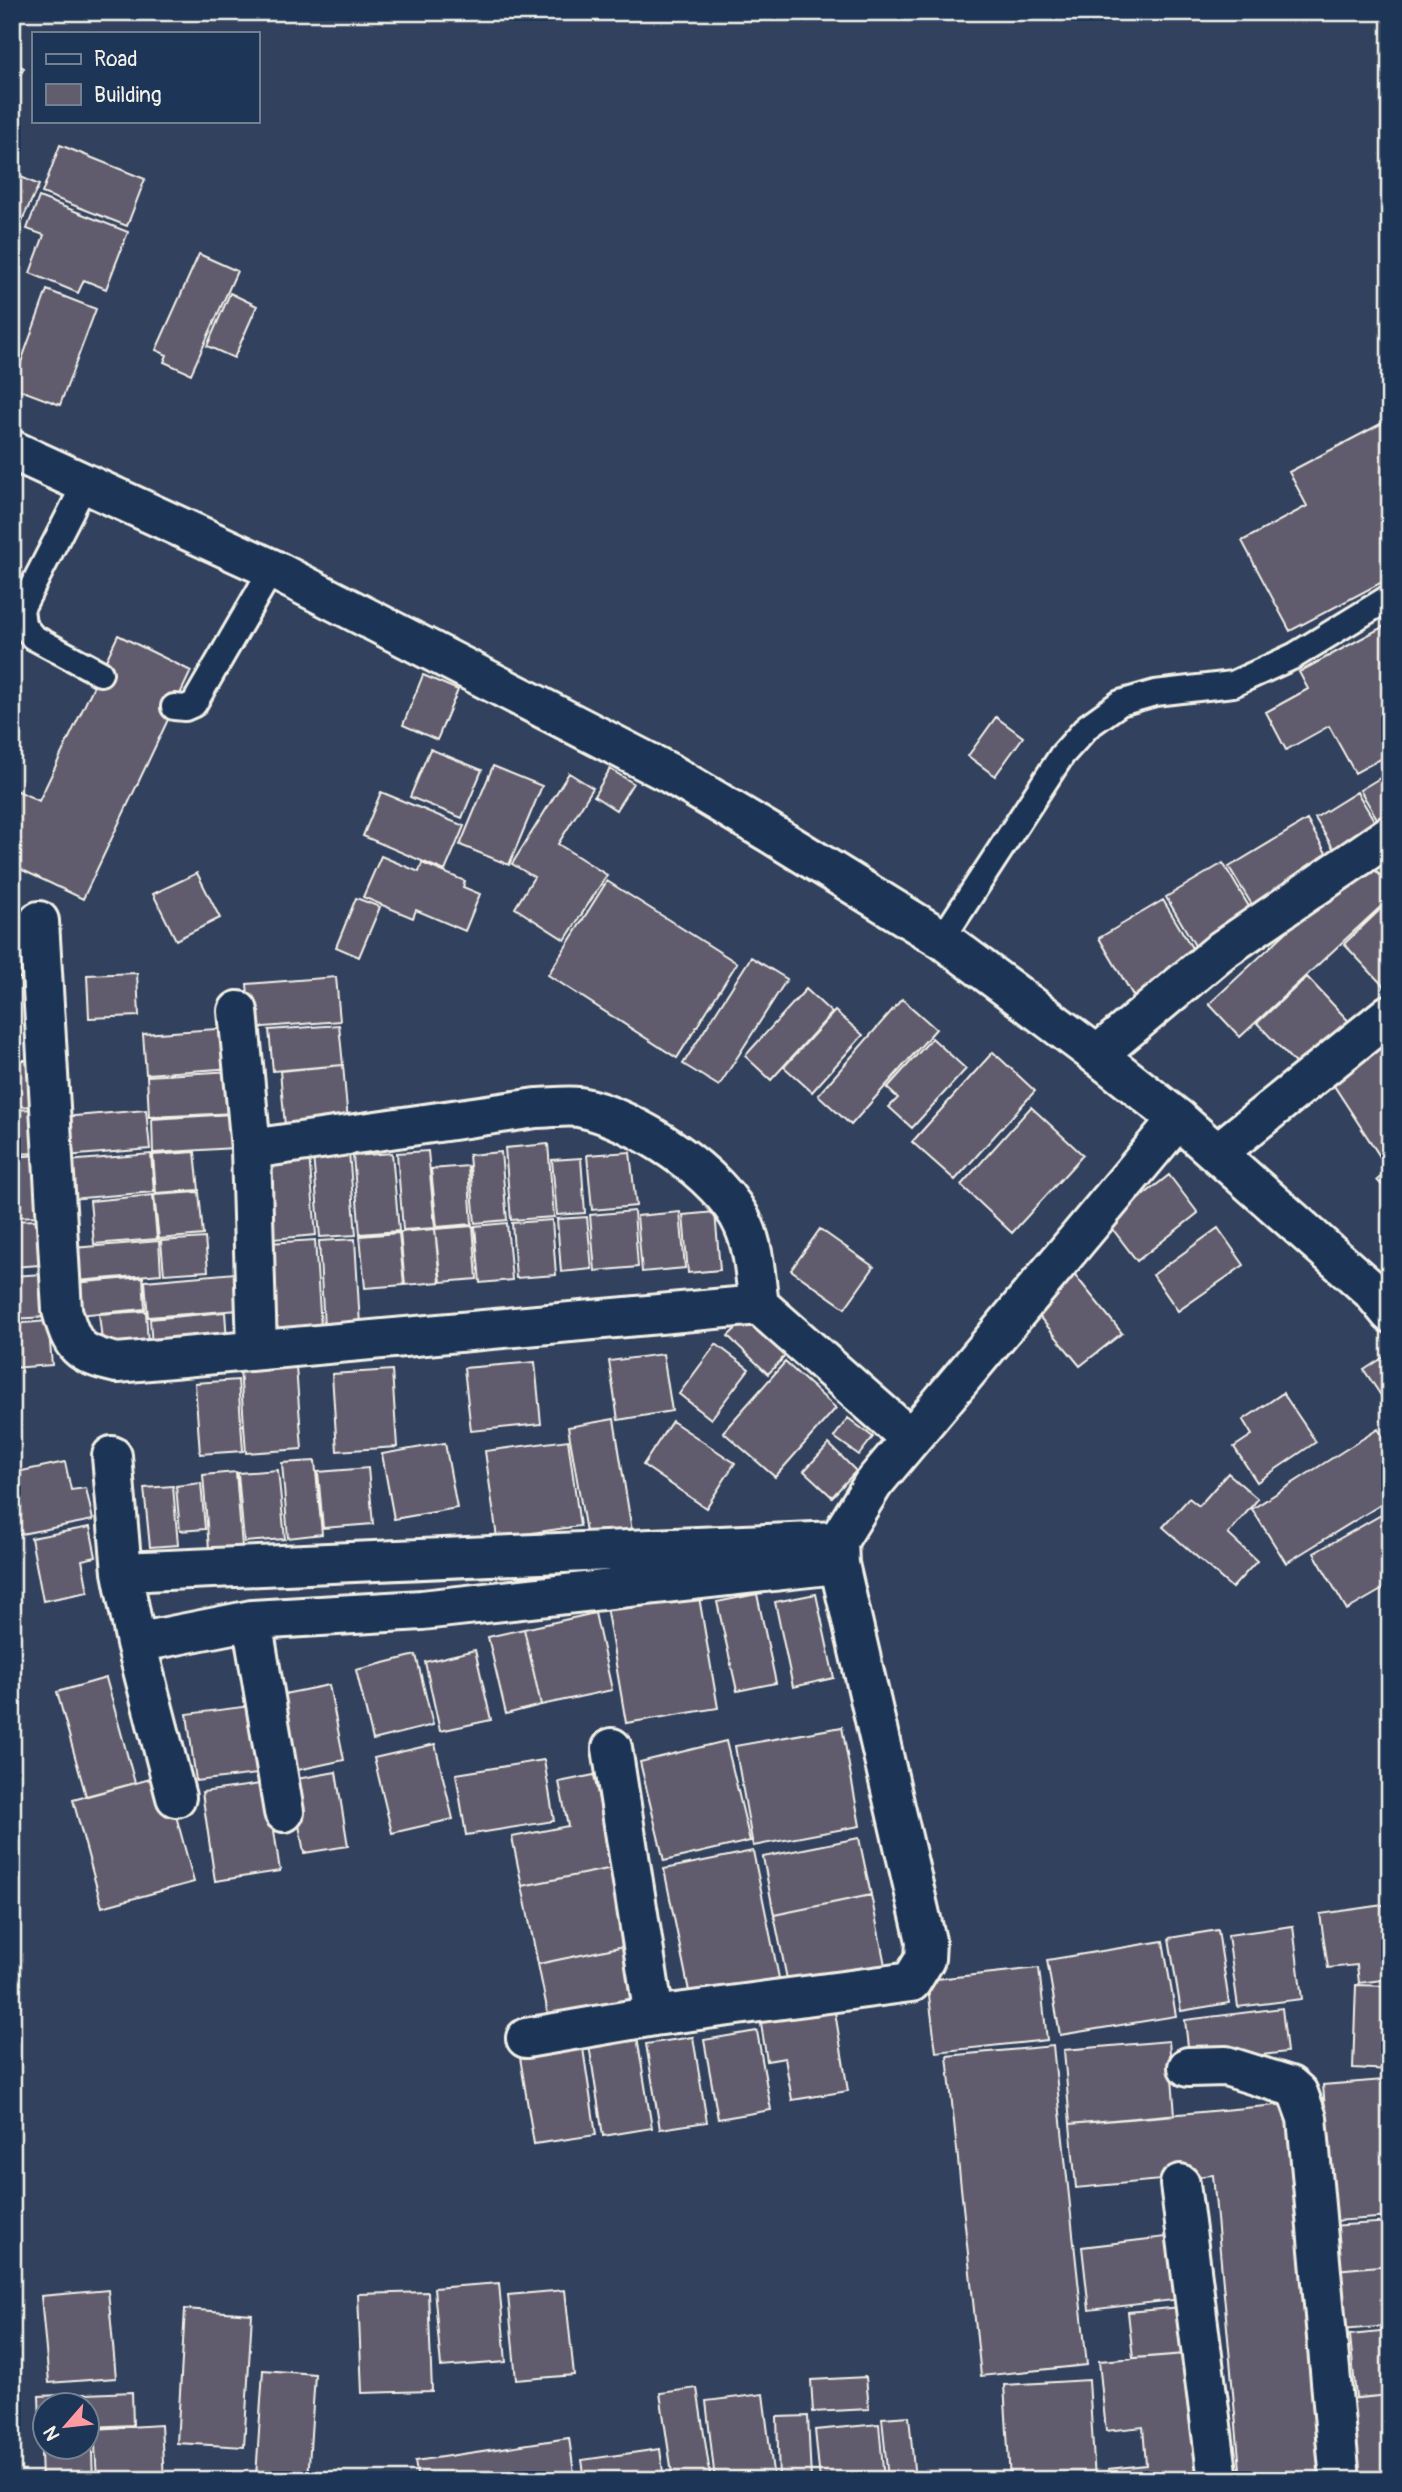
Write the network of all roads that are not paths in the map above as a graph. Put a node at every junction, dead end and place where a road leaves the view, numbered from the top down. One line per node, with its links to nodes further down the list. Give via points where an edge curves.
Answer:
1 (12, 450): 2 (street)
2 (86, 482): 3 (street); 5 (lane, via 21,609 23,625 33,637)
3 (272, 569): 6 (lane, via 194,704); 9 (street, via 671,774)
4 (1390, 597): 9 (lane, via 1294,656 1233,684 1156,693 1120,703 1088,726 1062,755)
5 (100, 673)
6 (174, 707)
7 (1390, 835): 12 (street, via 1222,950)
8 (39, 921): 18 (street, via 62,1310 69,1339 88,1356 117,1363)
9 (942, 939): 12 (street)
10 (237, 1011): 14 (street)
11 (1390, 1014): 15 (street)
12 (1097, 1055): 13 (street)
13 (1178, 1119): 15 (street); 19 (street)
14 (251, 1149): 17 (street, via 536,1108 577,1107 622,1119 698,1169 722,1193 744,1225); 18 (street)
15 (1217, 1153): 16 (street)
16 (1383, 1293)
17 (759, 1306): 18 (street); 19 (street)
18 (257, 1350)
19 (909, 1438): 21 (street, via 873,1484)
20 (111, 1456): 22 (street)
21 (839, 1553): 22 (street); 23 (street, via 422,1610); 28 (street, via 926,1941 925,1959 911,1982)
22 (122, 1572): 24 (street)
23 (253, 1620): 24 (street); 27 (street)
24 (136, 1643): 26 (street)
25 (612, 1748): 28 (street)
26 (176, 1797)
27 (285, 1812)
28 (654, 2016): 29 (street)
29 (526, 2038)
30 (1188, 2067): 33 (street, via 1226,2066 1290,2086 1307,2118)
31 (1180, 2184): 32 (street)
32 (1218, 2480)
33 (1340, 2480)

